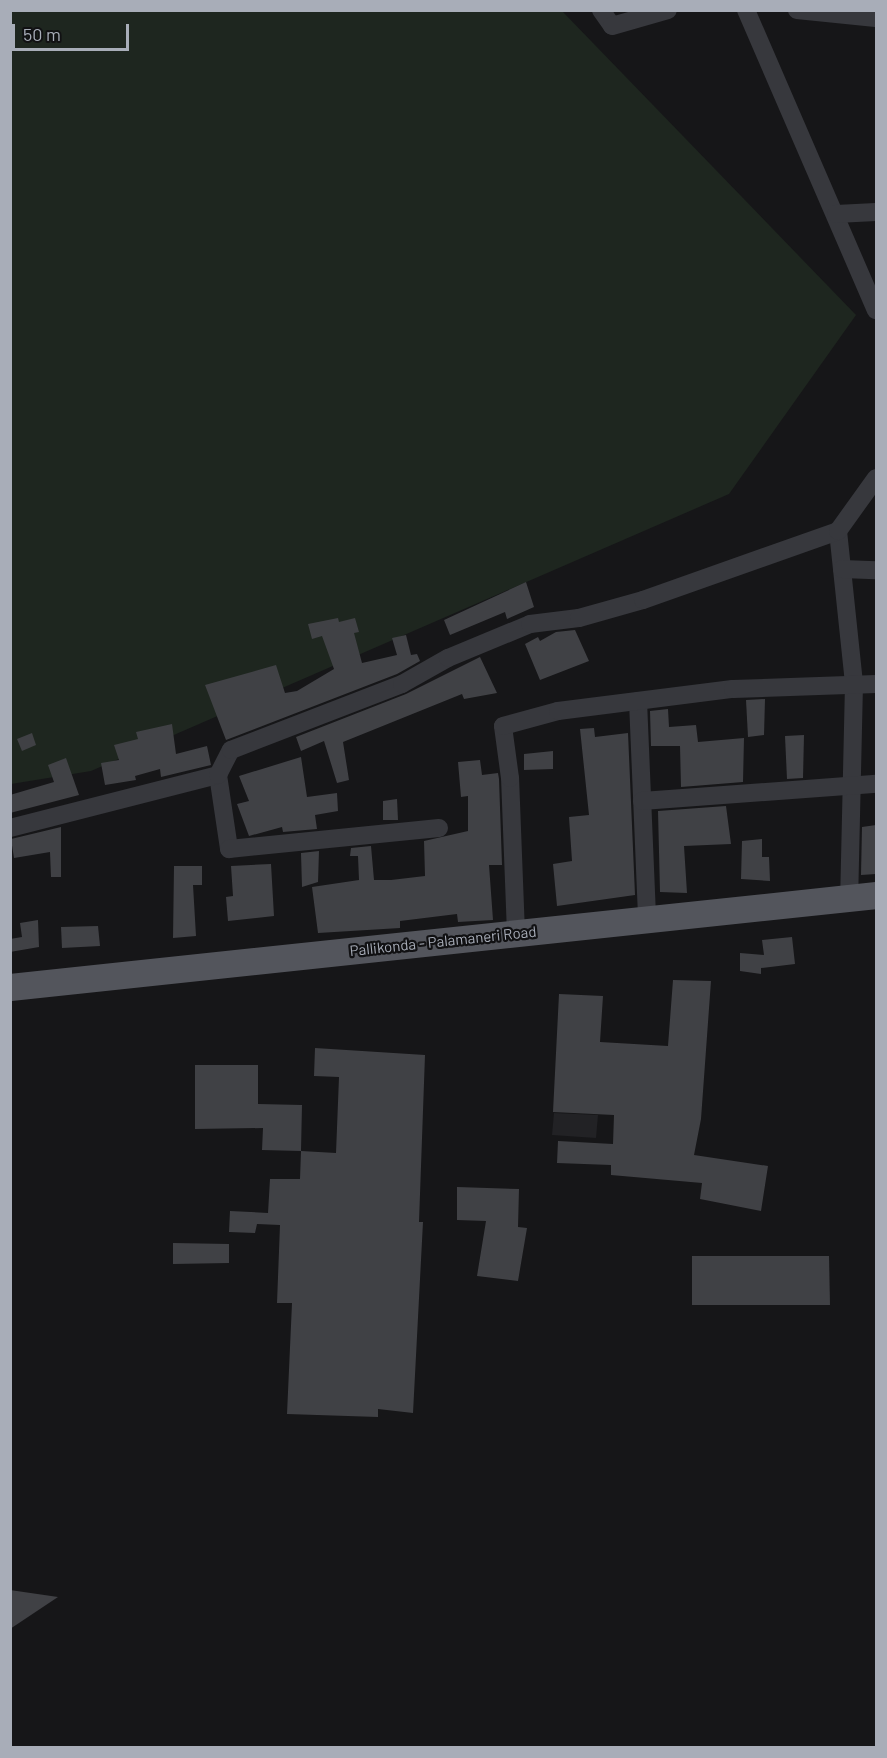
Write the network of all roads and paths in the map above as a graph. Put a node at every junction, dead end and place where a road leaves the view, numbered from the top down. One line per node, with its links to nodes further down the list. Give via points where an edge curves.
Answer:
1 (601, 10): 2 (street, via 612,26)
2 (668, 10)
3 (746, 10): 7 (street)
4 (797, 10): 5 (street)
5 (876, 18)
6 (876, 212): 7 (street)
7 (836, 214): 8 (street)
8 (876, 310)
9 (875, 483): 10 (street)
10 (838, 531): 11 (street); 16 (street, via 643,600 579,618 530,624 448,658 402,684 231,750)
11 (842, 569): 12 (street); 13 (street)
12 (876, 570)
13 (854, 684): 14 (street); 15 (street, via 733,689); 17 (street)
14 (876, 684)
15 (638, 701): 19 (street); 25 (street, via 558,711 503,726 510,778)
16 (218, 775): 20 (street); 21 (street, via 229,849)
17 (852, 783): 18 (street); 19 (street); 23 (street)
18 (876, 784)
19 (642, 801): 24 (street)
20 (10, 828)
21 (439, 828)
22 (876, 895): 23 (main road, Pallikonda - Palamaneri Road)
23 (849, 897): 24 (main road, Pallikonda - Palamaneri Road)
24 (647, 919): 25 (main road, Pallikonda - Palamaneri Road)
25 (516, 933): 26 (main road, Pallikonda - Palamaneri Road)
26 (10, 987)

